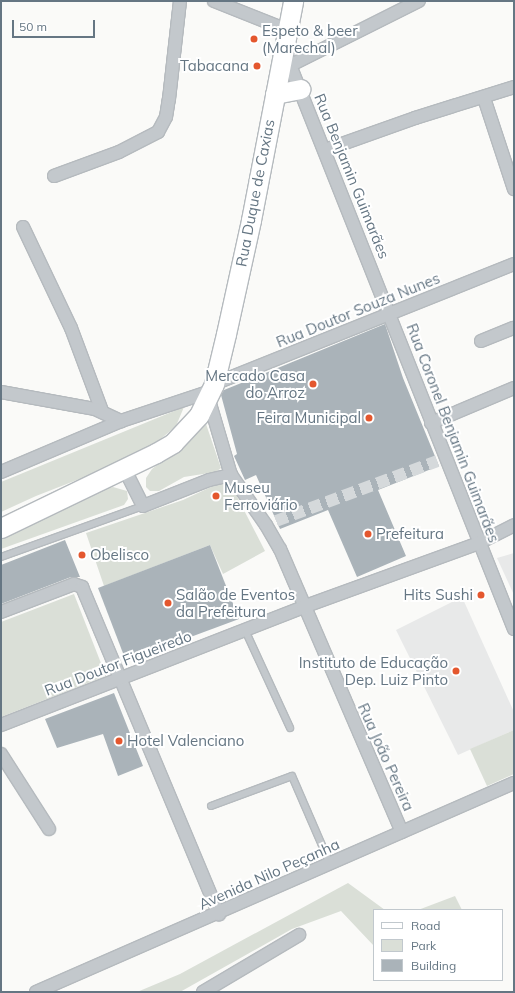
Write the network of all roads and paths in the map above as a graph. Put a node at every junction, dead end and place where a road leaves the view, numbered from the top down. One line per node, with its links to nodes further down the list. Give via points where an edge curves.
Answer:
1 (180, 1): 12 (street, via 166,117 158,132 119,152)
2 (214, 1): 5 (street)
3 (293, 1): 5 (main road, Rua Duque de Caxias)
4 (419, 1): 6 (street)
5 (287, 30): 6 (main road, Rua Duque de Caxias)
6 (287, 57): 8 (street, Rua Benjamin Guimarães); 9 (main road, Rua Duque de Caxias)
7 (514, 88): 10 (street)
8 (301, 89): 9 (main road); 11 (street, Rua Benjamin Guimarães)
9 (275, 94): 20 (main road, Rua Duque de Caxias, via 251,220)
10 (484, 98): 11 (street, via 415,118); 13 (street)
11 (325, 150): 16 (street, Rua Benjamin Guimarães)
12 (54, 176)
13 (514, 189)
14 (23, 226): 22 (street, via 70,328)
15 (514, 264): 16 (street, Rua Doutor Souza Nunes)
16 (390, 315): 20 (street, Rua Doutor Souza Nunes); 24 (street, Rua Coronel Benjamin Guimarães)
17 (514, 328): 18 (street)
18 (481, 342)
19 (514, 388): 24 (street)
20 (211, 391): 23 (street, Rua Doutor Souza Nunes); 25 (main road, Rua Duque de Caxias, via 191,427 172,443); 27 (street, Rua João Pereira)
21 (1, 392): 22 (street)
22 (102, 411): 23 (street)
23 (121, 421): 26 (street, Rua Doutor Souza Nunes)
24 (431, 423): 31 (street, Rua Coronel Benjamin Guimarães, via 441,460)
25 (125, 470): 28 (street); 30 (main road, Rua Duque de Caxias)
26 (1, 472)
27 (231, 475): 28 (street, via 209,480); 33 (street, Rua João Pereira, via 271,523)
28 (143, 506): 32 (lane)
29 (514, 525): 31 (street, Rua Doutor Figueiredo)
30 (1, 528)
31 (478, 543): 33 (street, Rua Doutor Figueiredo); 35 (street, Rua Coronel Benjamin Guimarães)
32 (1, 557)
33 (303, 607): 36 (street, Rua Doutor Figueiredo); 44 (street, Rua João Pereira)
34 (1, 612): 37 (street, via 74,584 79,585)
35 (514, 629)
36 (245, 630): 37 (street, Rua Doutor Figueiredo); 39 (lane)
37 (119, 679): 38 (street, Rua Doutor Figueiredo); 46 (street)
38 (1, 725)
39 (290, 728)
40 (1, 754): 43 (street)
41 (514, 783): 44 (street, Avenida Nilo Peçanha)
42 (212, 806): 45 (lane, via 292,776)
43 (49, 829)
44 (402, 832): 45 (street, Avenida Nilo Peçanha)
45 (330, 864): 46 (street, Avenida Nilo Peçanha)
46 (219, 914): 48 (street, Avenida Nilo Peçanha)
47 (299, 935): 50 (street)
48 (63, 987): 49 (street, Avenida Nilo Peçanha)
49 (36, 992)
50 (203, 992)

